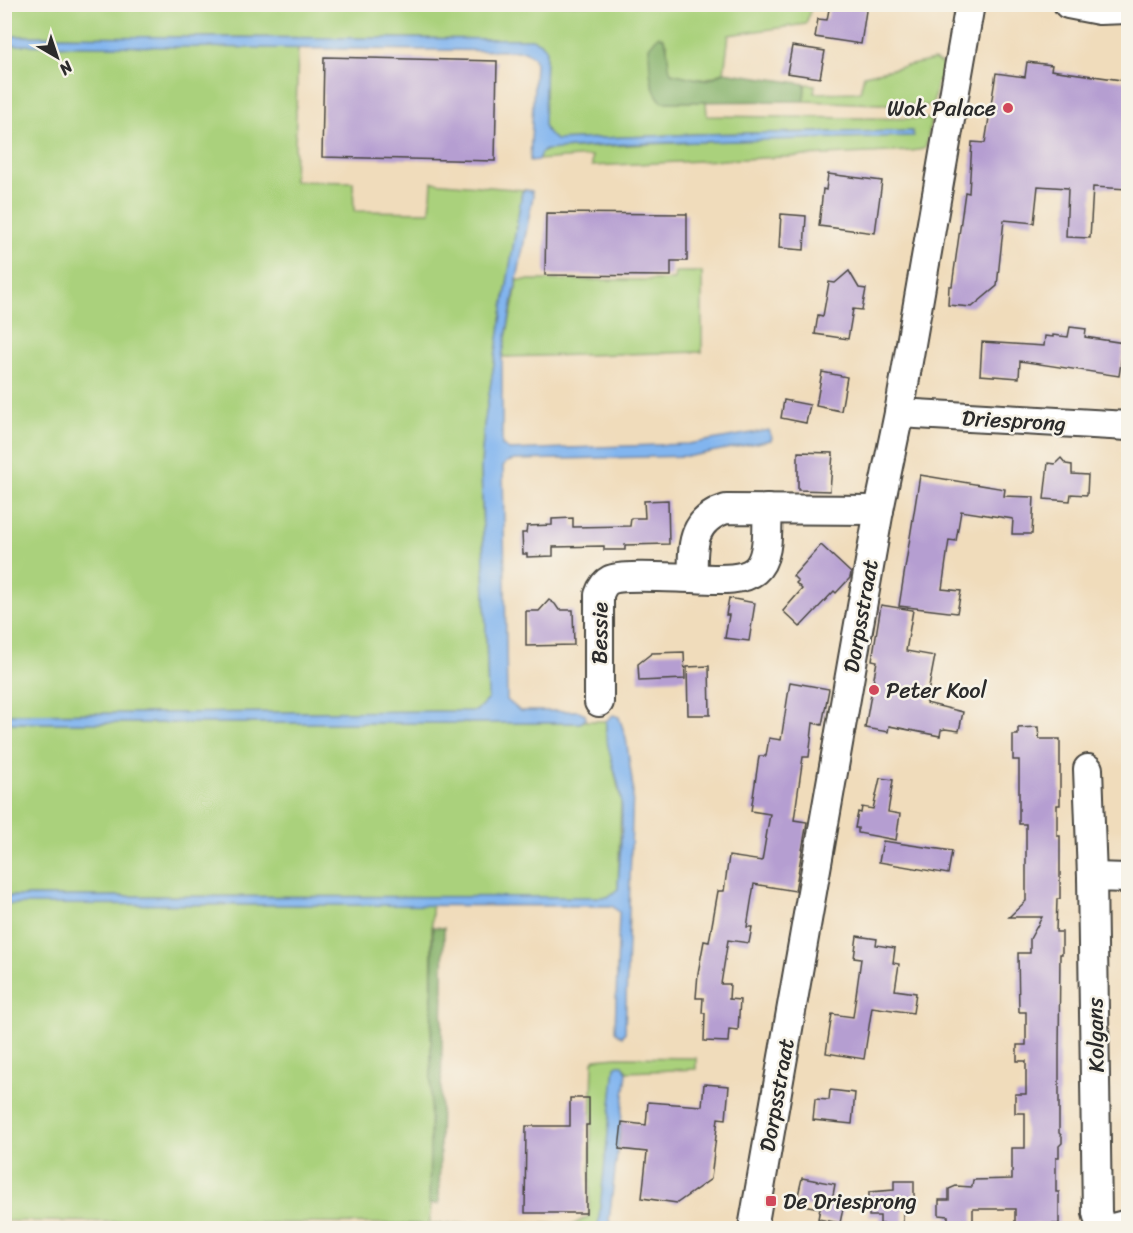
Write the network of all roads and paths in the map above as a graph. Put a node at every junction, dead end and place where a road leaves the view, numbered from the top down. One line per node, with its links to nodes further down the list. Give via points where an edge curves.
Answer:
1 (970, 4): 4 (street, Dorpsstraat)
2 (1068, 4): 3 (street, via 1099,10)
3 (1128, 9)
4 (899, 413): 5 (street, Driesprong); 7 (street, Dorpsstraat)
5 (1128, 426)
6 (767, 509): 7 (street); 8 (street, via 726,509 708,517 695,541); 8 (street, Bessie, via 768,546 760,566 735,580)
7 (879, 510): 14 (street, Dorpsstraat)
8 (693, 578): 9 (street, Bessie, via 616,578 602,587 598,595)
9 (599, 702)
10 (1088, 769): 11 (street, Kolgans)
11 (1092, 877): 12 (street); 15 (street, Kolgans, via 1097,1201)
12 (1128, 878)
13 (1128, 1224): 16 (street)
14 (753, 1228)
15 (1101, 1228)
16 (1113, 1228)

